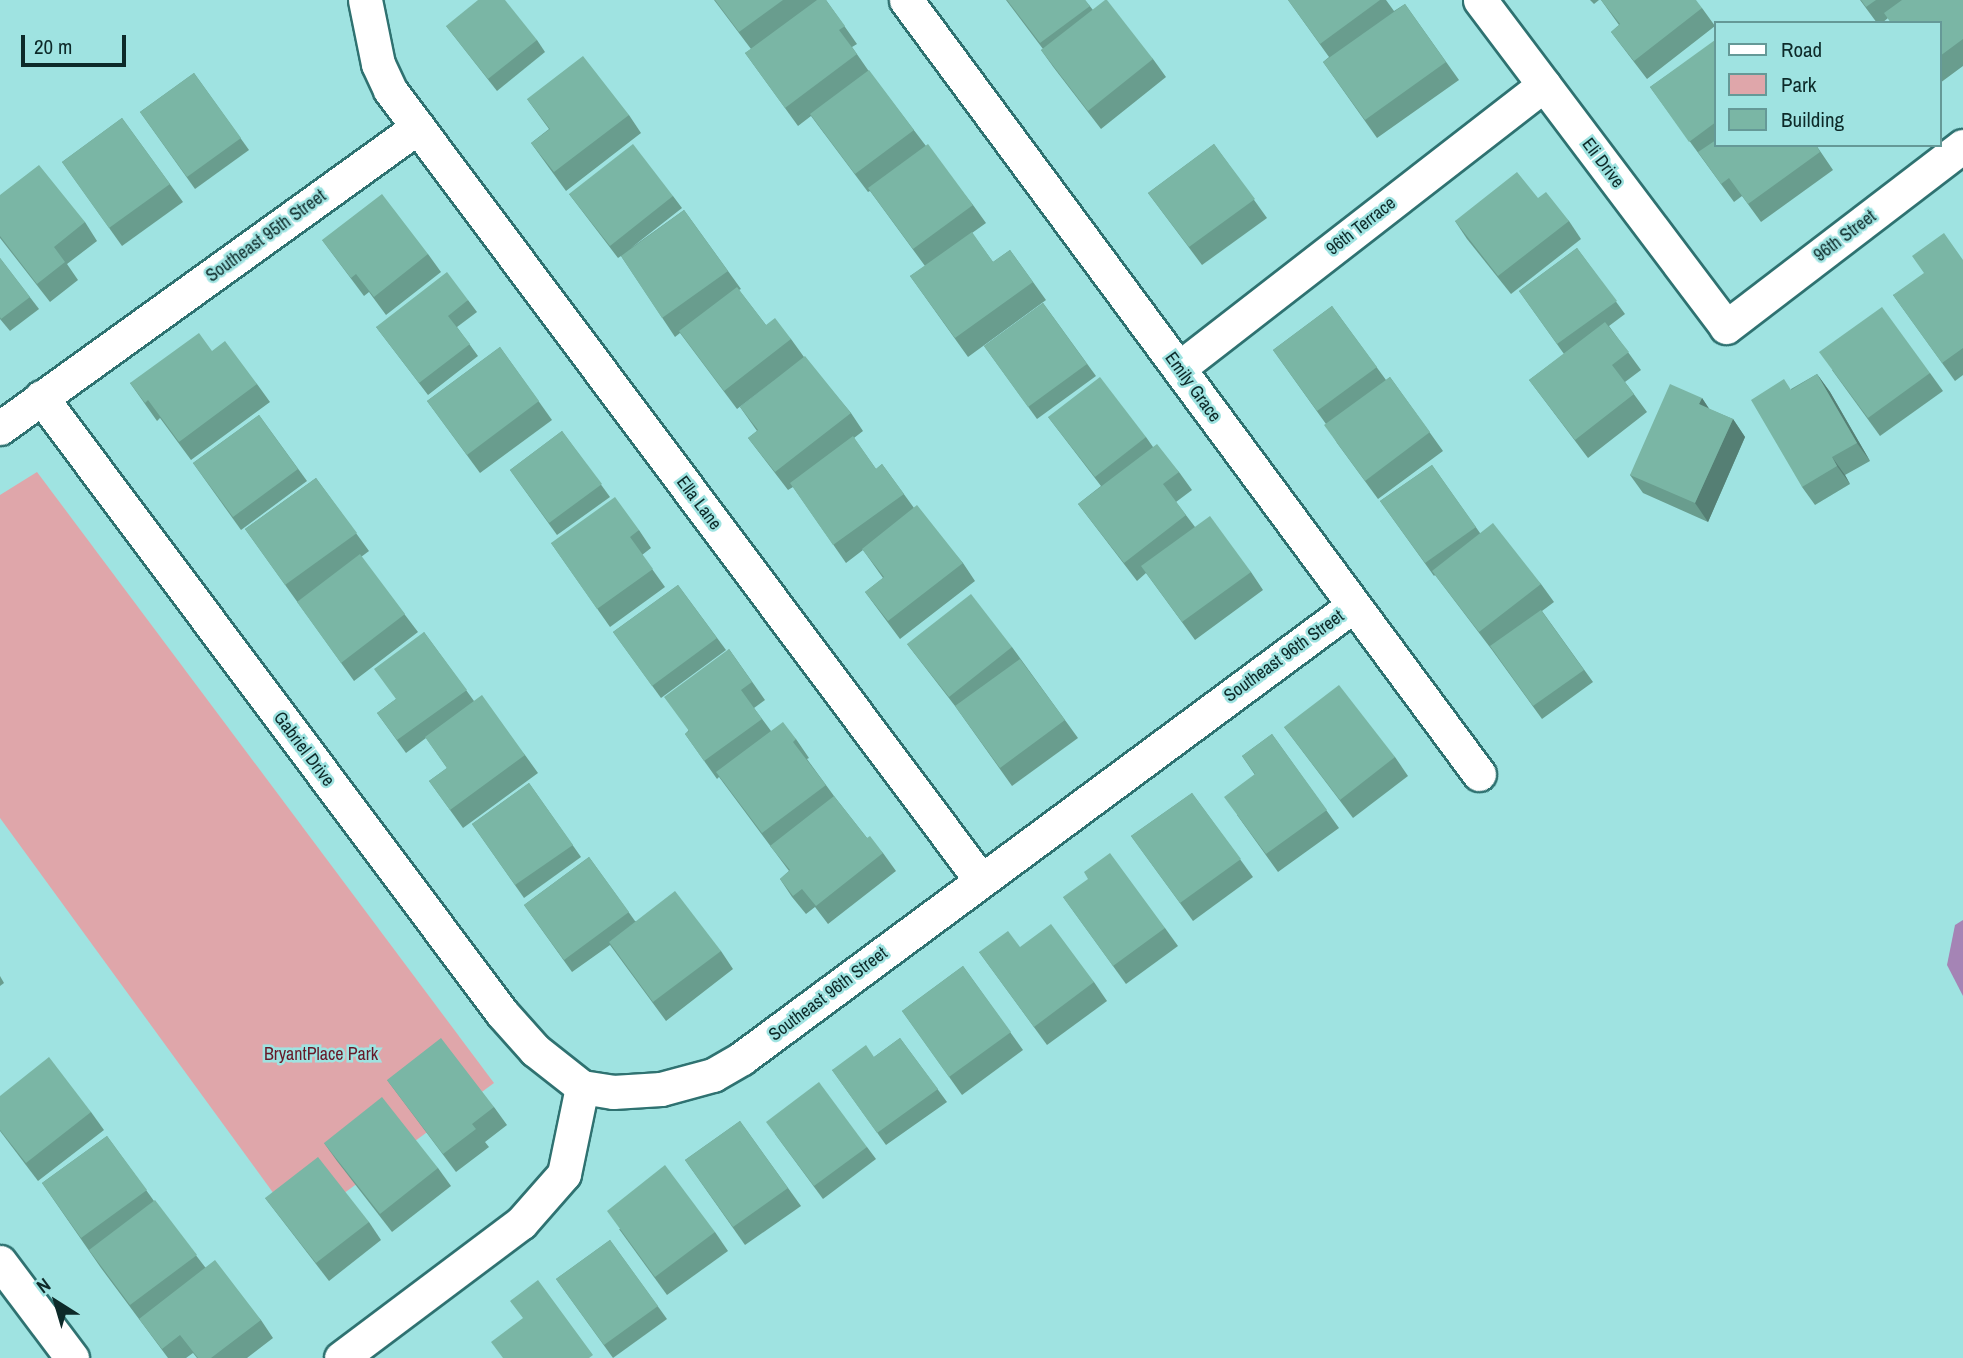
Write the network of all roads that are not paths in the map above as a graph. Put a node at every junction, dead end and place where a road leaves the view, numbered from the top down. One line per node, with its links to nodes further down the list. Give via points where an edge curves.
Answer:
1 (365, 0): 5 (street, via 378,64 390,90)
2 (906, 0): 8 (street, Emily Grace)
3 (1480, 0): 4 (street, Eli Drive)
4 (1544, 85): 7 (street, Eli Drive); 8 (street, 96th Terrace)
5 (418, 127): 9 (street, Southeast 95th Street); 13 (street, Ella Lane)
6 (1963, 146): 7 (street, 96th Street)
7 (1726, 327)
8 (1179, 368): 11 (street, Emily Grace)
9 (41, 397): 10 (street, Southeast 95th Street); 14 (street, Gabriel Drive, via 502,1013 535,1050)
10 (0, 428)
11 (1353, 605): 12 (street, Emily Grace); 13 (street, Southeast 96th Street)
12 (1479, 774)
13 (980, 879): 14 (street, Southeast 96th Street, via 798,1018 713,1075 661,1089 613,1092)
14 (582, 1087): 17 (street, via 564,1174 521,1223)
15 (0, 1262): 16 (street)
16 (72, 1358)
17 (341, 1358)

